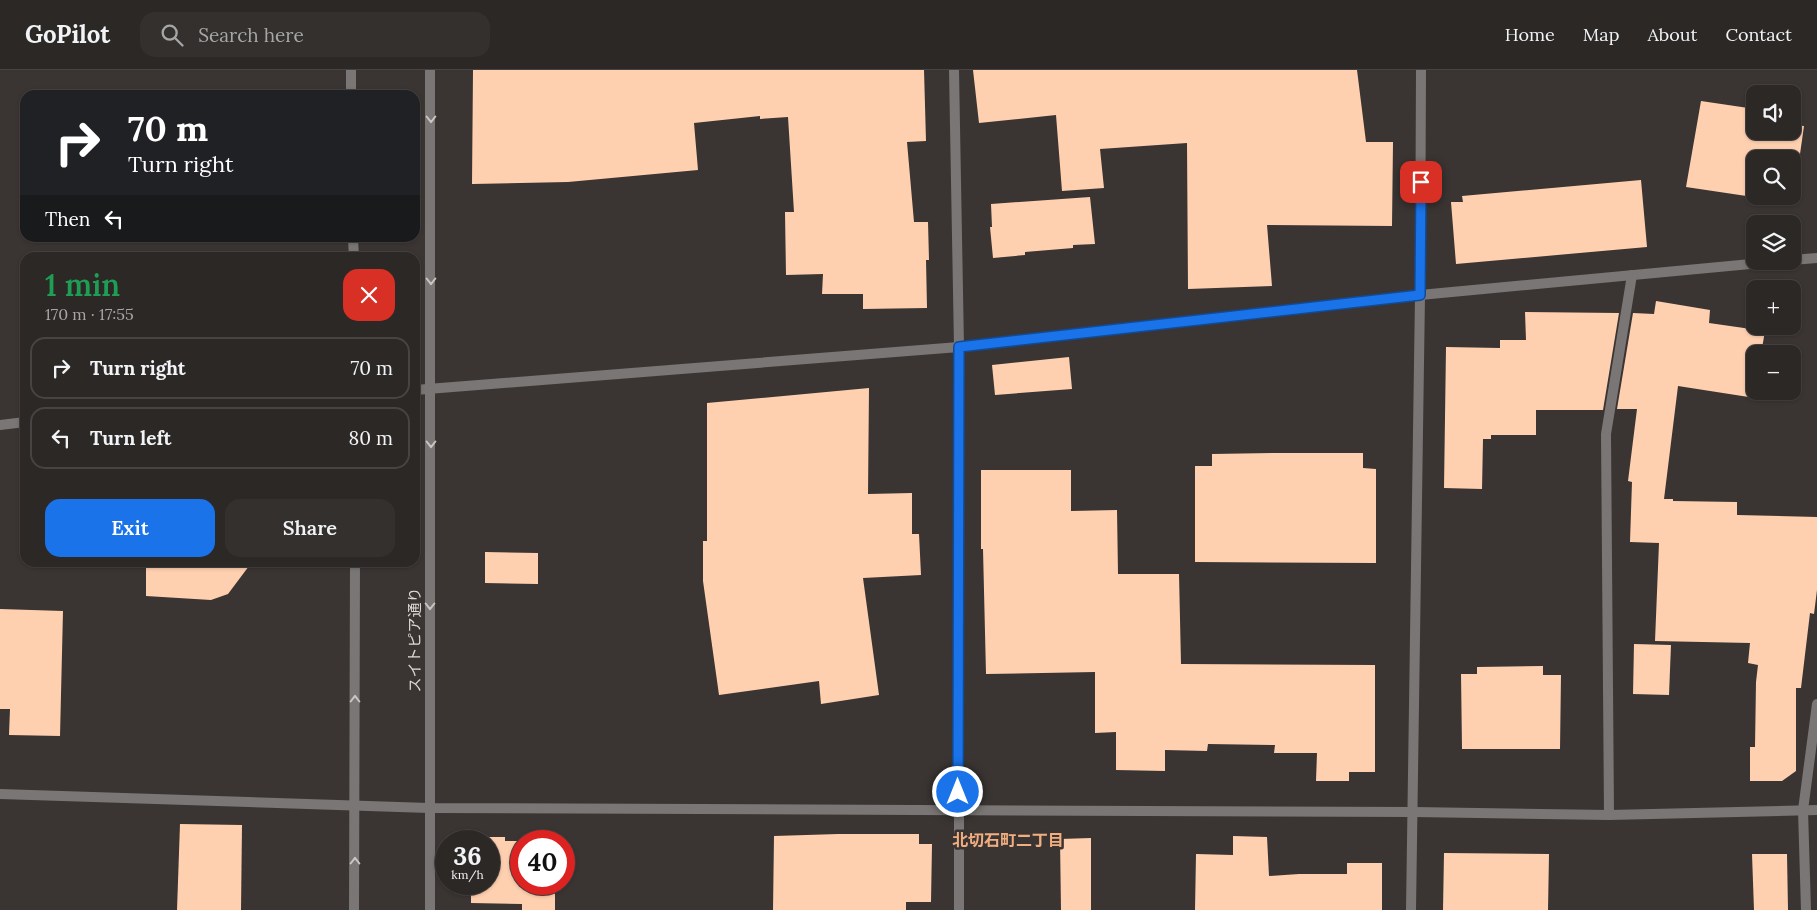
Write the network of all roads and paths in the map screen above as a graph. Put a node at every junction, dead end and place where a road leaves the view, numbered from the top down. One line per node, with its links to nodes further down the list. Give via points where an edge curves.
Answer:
1 (351, 70): 5 (street)
2 (430, 70): 12 (street, スイトピア通り, one-way to 12)
3 (954, 70): 11 (street)
4 (1421, 70): 10 (street)
5 (351, 90)
6 (1817, 258): 7 (street)
7 (1801, 259)
8 (1746, 265): 9 (street)
9 (1632, 276): 10 (street); 25 (street, via 1606,434)
10 (1420, 295): 11 (street); 24 (street)
11 (959, 347): 12 (street); 23 (street)
12 (431, 389): 13 (street); 20 (street, スイトピア通り, one-way to 20)
13 (420, 390)
14 (20, 422): 15 (street)
15 (0, 424)
16 (355, 567): 19 (street, one-way to 16)
17 (1817, 704): 21 (street)
18 (0, 794): 19 (street)
19 (355, 805): 20 (street); 26 (street, one-way to 19)
20 (429, 808): 23 (street); 27 (street, スイトピア通り)
21 (1803, 810): 22 (street); 25 (street); 30 (street)
22 (1817, 810)
23 (957, 811): 24 (street); 28 (street)
24 (1414, 812): 25 (street); 29 (street)
25 (1609, 815)
26 (354, 910)
27 (430, 910)
28 (959, 910)
29 (1411, 910)
30 (1806, 910)

